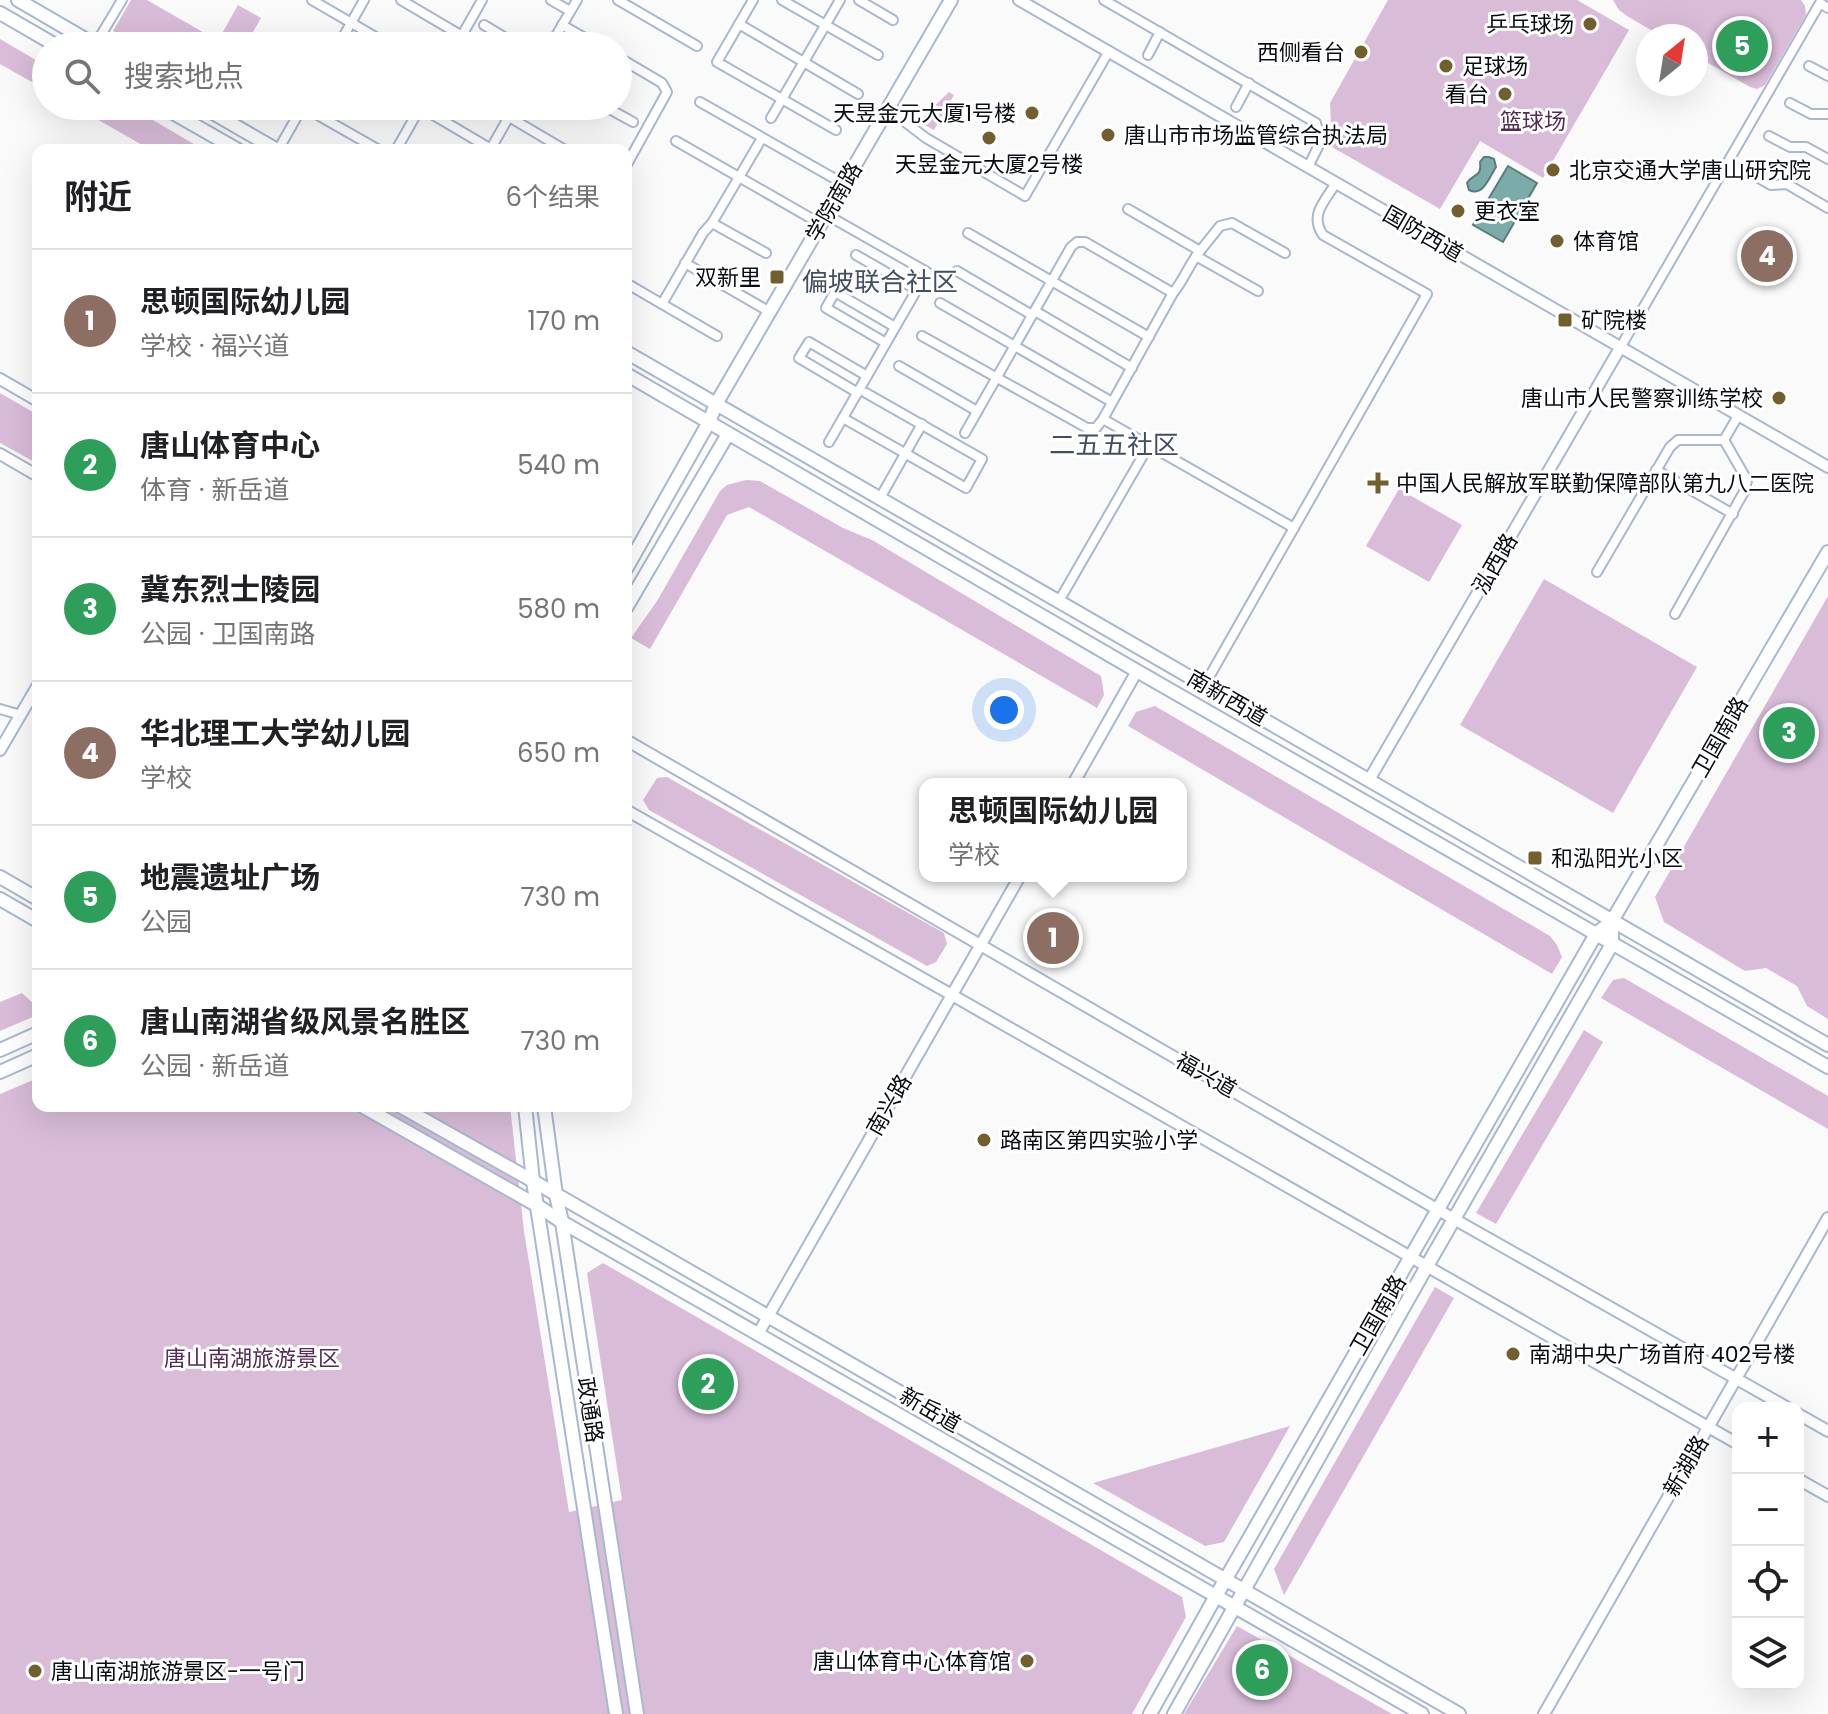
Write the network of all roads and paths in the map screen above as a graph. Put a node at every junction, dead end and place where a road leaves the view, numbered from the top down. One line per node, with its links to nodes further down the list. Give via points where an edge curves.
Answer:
1 (18, 0): 27 (main road)
2 (122, 0): 28 (street)
3 (312, 0): 21 (street)
4 (364, 0): 21 (street)
5 (401, 0): 31 (street)
6 (482, 0): 32 (street)
7 (551, 0): 18 (street)
8 (577, 0): 18 (street)
9 (618, 0): 37 (street)
10 (753, 0): 22 (street)
11 (782, 0): 25 (street)
12 (840, 0): 25 (street)
13 (859, 0): 20 (street)
14 (951, 0): 51 (main road, 学院南路)
15 (1019, 0): 38 (street, 国防西道)
16 (1104, 0): 36 (street)
17 (1828, 8): 109 (street, via 1820,3)
18 (570, 11): 24 (street)
19 (0, 13): 26 (main road)
20 (893, 20)
21 (351, 23): 29 (street); 30 (street)
22 (739, 24): 41 (street); 47 (street, via 717,62)
23 (484, 25): 33 (street)
24 (562, 25): 34 (street); 35 (street)
25 (825, 25): 39 (street); 41 (street)
26 (33, 32)
27 (72, 32)
28 (104, 32)
29 (346, 32)
30 (367, 32)
31 (455, 32)
32 (464, 32)
33 (496, 32)
34 (558, 32)
35 (574, 32)
36 (1160, 32): 40 (street); 45 (street)
37 (697, 46)
38 (1109, 51): 51 (street, via 1025,196 926,138); 78 (street, 国防西道)
39 (878, 55)
40 (1148, 55)
41 (804, 62): 46 (street); 47 (street)
42 (632, 65): 76 (street, via 662,83 667,92)
43 (1809, 66): 44 (street)
44 (1828, 76)
45 (1249, 83): 50 (street); 78 (street, via 1316,123 1321,141)
46 (858, 94)
47 (782, 99): 53 (street); 64 (street)
48 (700, 102): 66 (street)
49 (1790, 103): 52 (street, via 1811,114)
50 (1236, 107)
51 (888, 109): 82 (main road, 学院南路)
52 (1828, 114)
53 (771, 118)
54 (186, 120): 68 (main road)
55 (225, 120): 69 (main road)
56 (295, 120): 70 (street)
57 (327, 120): 71 (street)
58 (413, 120): 72 (street)
59 (442, 120): 73 (street)
60 (507, 120): 74 (street)
61 (514, 120): 75 (street)
62 (629, 120): 63 (street)
63 (633, 122)
64 (836, 130)
65 (1769, 136): 77 (street)
66 (762, 138): 80 (street); 82 (street)
67 (676, 141): 80 (street)
68 (228, 144)
69 (267, 144)
70 (281, 144)
71 (369, 144)
72 (400, 144)
73 (482, 144)
74 (493, 144)
75 (555, 144)
76 (632, 155)
77 (1828, 159)
78 (1308, 167): 81 (street, 国防西道)
79 (1750, 173): 83 (street, via 1771,185 1787,184)
80 (739, 177): 85 (street); 86 (street)
81 (1336, 183): 109 (street, 国防西道); 139 (street, via 1316,216 1323,235 1427,294)
82 (844, 184): 85 (main road, 学院南路)
83 (1828, 208)
84 (1128, 209): 90 (street)
85 (824, 219): 96 (street, via 927,272); 101 (main road, 学院南路)
86 (712, 223): 88 (street); 92 (street)
87 (968, 233): 94 (street)
88 (766, 253)
89 (1285, 253): 90 (street, via 1232,223 1220,226)
90 (1198, 254): 97 (street); 98 (street)
91 (856, 255): 96 (street)
92 (685, 263): 100 (street); 101 (street)
93 (957, 271): 102 (street)
94 (1051, 281): 98 (street, via 1071,247 1085,242); 102 (street); 106 (street)
95 (632, 286): 100 (street)
96 (917, 290): 103 (street)
97 (1258, 291)
98 (1173, 293): 106 (street)
99 (940, 303): 108 (street)
100 (662, 304): 104 (street)
101 (770, 312): 120 (main road, 学院南路)
102 (1034, 313): 108 (street); 112 (street)
103 (895, 327): 107 (street); 107 (street, via 835,292 830,300 826,308)
104 (717, 336)
105 (922, 336): 115 (street)
106 (1149, 337): 112 (street)
107 (886, 343): 113 (street)
108 (1015, 346): 115 (street); 119 (street)
109 (1620, 348): 122 (street, 国防西道); 154 (street, 泓西路)
110 (632, 355): 120 (main road, 南新西道)
111 (899, 366): 121 (street)
112 (1132, 368): 119 (street)
113 (867, 376): 117 (street); 117 (street, via 809,342 799,358)
114 (632, 377): 125 (main road, 南新西道)
115 (996, 378): 121 (street); 124 (street, via 1087,428 1096,428)
116 (0, 379): 118 (street)
117 (862, 393): 123 (street); 126 (street)
118 (32, 398)
119 (1112, 402): 124 (street)
120 (716, 404): 125 (main road, 学院南路); 128 (main road); 137 (main road, 南新西道)
121 (977, 411): 127 (street)
122 (1738, 416): 129 (street); 134 (street, 国防西道)
123 (843, 418): 130 (street); 132 (street)
124 (1103, 419): 131 (street)
125 (709, 422): 128 (main road, 南新西道); 141 (main road, 学院南路)
126 (922, 424): 132 (street); 132 (street, via 982,459 966,488)
127 (965, 433)
128 (728, 434): 143 (main road); 146 (main road, 南新西道)
129 (1724, 440): 135 (street, via 1678,440); 138 (street, via 1747,480)
130 (829, 442)
131 (1149, 445): 139 (street); 144 (street)
132 (905, 453): 137 (street)
133 (0, 454): 136 (street)
134 (1828, 467)
135 (1656, 470): 138 (street); 142 (street)
136 (32, 473)
137 (880, 498): 144 (main road, 南新西道)
138 (1733, 514): 145 (street)
139 (1294, 528): 147 (street)
140 (1828, 552): 161 (main road, 卫国南路)
141 (632, 558)
142 (1597, 572)
143 (632, 598)
144 (1059, 601): 147 (main road, 南新西道)
145 (1675, 614)
146 (1137, 671): 153 (street); 162 (main road, 南新西道)
147 (1204, 686): 154 (main road, 南新西道)
148 (32, 696): 150 (street)
149 (0, 709): 150 (street)
150 (21, 715): 152 (street)
151 (632, 743): 164 (street, 福兴道)
152 (0, 750)
153 (1076, 778)
154 (1369, 780): 161 (main road, 南新西道)
155 (632, 813): 165 (street)
156 (0, 877): 158 (main road)
157 (1017, 882): 164 (street, 南兴路)
158 (32, 896)
159 (0, 899): 160 (main road)
160 (32, 918)
161 (1612, 921): 162 (main road, 卫国南路); 163 (main road, 卫国南路); 167 (main road, 南新西道)
162 (1596, 934): 163 (main road, 南新西道); 179 (main road, 卫国南路)
163 (1612, 944): 170 (main road, 南新西道); 181 (main road, 卫国南路)
164 (981, 945): 165 (street, 南兴路); 179 (street, 福兴道)
165 (952, 995): 183 (street); 185 (street, 南兴路)
166 (32, 1036): 168 (main road)
167 (1828, 1045)
168 (0, 1050)
169 (32, 1058): 171 (main road)
170 (1828, 1067)
171 (0, 1072)
172 (373, 1112): 178 (main road, 新岳道)
173 (411, 1112): 176 (main road, 新岳道)
174 (526, 1112): 176 (main road, 政通路)
175 (545, 1112): 177 (main road, 政通路)
176 (533, 1181): 177 (main road, 新岳道); 178 (main road, 政通路)
177 (556, 1195): 182 (main road, 政通路); 185 (main road, 新岳道)
178 (538, 1206): 182 (main road, 新岳道); 194 (main road, 政通路)
179 (1438, 1210): 181 (street, 福兴道); 183 (main road, 卫国南路)
180 (1828, 1218): 187 (street, 新湖路)
181 (1454, 1219): 184 (main road, 卫国南路); 187 (street, 福兴道)
182 (562, 1222): 186 (main road, 新岳道); 193 (main road, 政通路)
183 (1411, 1257): 184 (street); 197 (main road, 卫国南路)
184 (1427, 1266): 190 (street); 198 (main road, 卫国南路)
185 (768, 1317): 186 (street, 南兴路); 197 (main road, 新岳道)
186 (758, 1334): 199 (main road, 新岳道)
187 (1736, 1378): 188 (street, 福兴道); 190 (street, 新湖路)
188 (1778, 1402)
189 (1804, 1417): 191 (street)
190 (1708, 1427): 192 (street); 207 (street, 新湖路)
191 (1828, 1431)
192 (1732, 1441)
193 (600, 1475): 194 (main road); 202 (main road, 政通路)
194 (580, 1482): 201 (main road, 政通路)
195 (1804, 1482): 196 (street)
196 (1828, 1496)
197 (1226, 1581): 198 (main road, 新岳道); 199 (main road, 卫国南路)
198 (1244, 1589): 200 (main road, 卫国南路); 206 (main road, 新岳道)
199 (1216, 1596): 200 (main road, 新岳道); 203 (main road, 卫国南路)
200 (1235, 1607): 204 (main road, 卫国南路); 205 (main road, 新岳道)
201 (616, 1714)
202 (637, 1714)
203 (1150, 1714)
204 (1174, 1714)
205 (1422, 1714)
206 (1459, 1714)
207 (1544, 1714)

